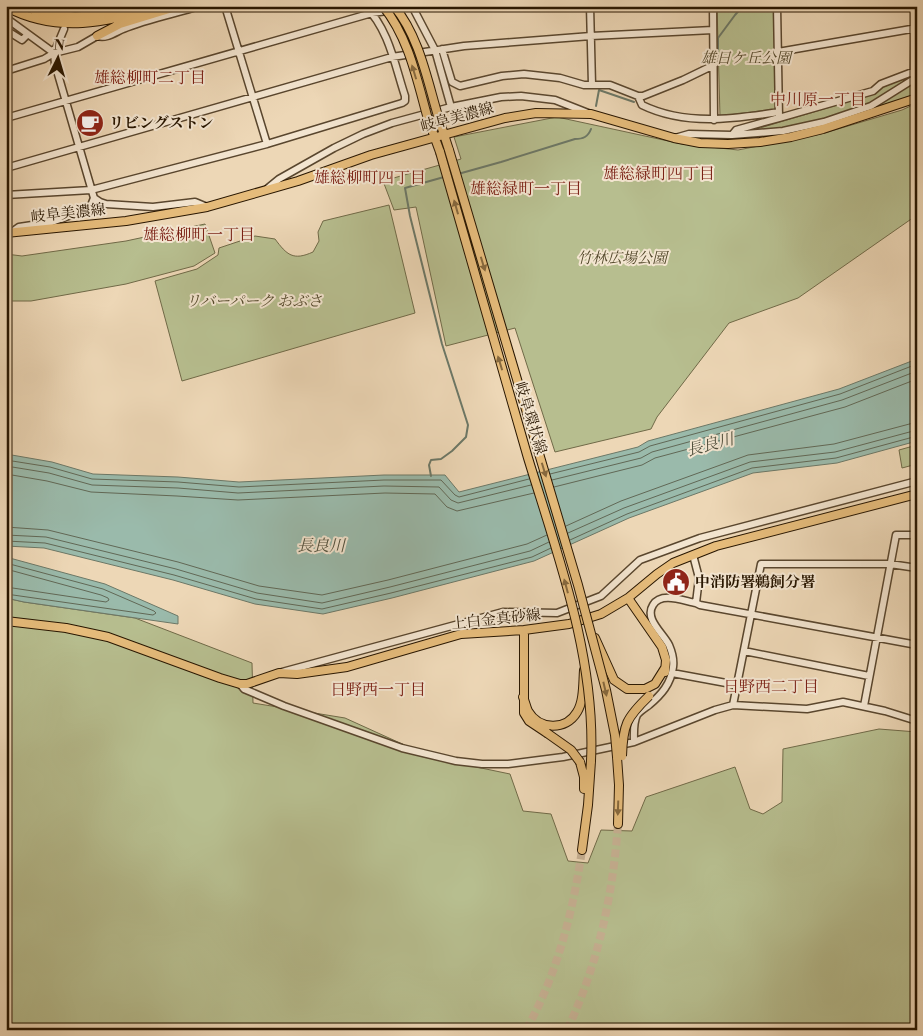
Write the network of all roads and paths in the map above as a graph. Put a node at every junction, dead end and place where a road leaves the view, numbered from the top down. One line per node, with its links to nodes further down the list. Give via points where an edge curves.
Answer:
1 (24, 6): 2 (main road, via 73,17)
2 (133, 6)
3 (159, 6): 16 (main road, via 120,18 72,24 49,22)
4 (179, 6): 24 (main road, via 120,24)
5 (200, 6): 24 (street, via 107,36)
6 (225, 6): 27 (street)
7 (365, 6): 17 (street)
8 (383, 6): 46 (main road, 岐阜環状線, one-way to 8, bridge, via 406,45)
9 (394, 6): 44 (main road, 岐阜環状線, bridge, via 420,56)
10 (403, 6): 17 (street)
11 (412, 6): 26 (street)
12 (590, 6): 25 (street)
13 (713, 6): 22 (street)
14 (777, 6): 28 (street)
15 (915, 6): 20 (street)
16 (6, 7)
17 (372, 13): 27 (street); 30 (street, via 387,40)
18 (6, 18): 23 (street)
19 (64, 29): 29 (street)
20 (916, 29): 28 (street); 33 (street)
21 (6, 30): 23 (street, via 22,40)
22 (713, 30): 25 (street); 31 (street)
23 (28, 34): 29 (street)
24 (96, 36): 29 (street, via 78,47)
25 (591, 36): 26 (street); 34 (street)
26 (439, 50): 30 (street); 34 (street, via 452,82 460,86 524,74); 39 (street)
27 (239, 52): 36 (street); 38 (street)
28 (778, 52): 41 (street)
29 (54, 53): 32 (street); 38 (street)
30 (392, 58): 36 (street); 48 (street, via 405,101)
31 (714, 64): 35 (street, via 683,80); 43 (street)
32 (6, 71)
33 (915, 76): 41 (street, via 881,84 873,91); 45 (street, via 870,106 824,122 783,131)
34 (592, 85): 35 (street, via 610,85)
35 (638, 96): 43 (street, via 642,105 657,111)
36 (253, 98): 48 (street); 49 (street)
37 (917, 98): 47 (main road, 岐阜美濃線, via 791,137 728,144)
38 (65, 101): 42 (street); 49 (street)
39 (451, 108): 40 (street, via 500,97 521,96 555,100); 52 (street, via 363,134 279,179)
40 (591, 114): 44 (main road, 岐阜美濃線, via 536,112); 47 (main road, 岐阜美濃線)
41 (779, 115): 43 (street); 45 (street)
42 (6, 118)
43 (714, 120)
44 (444, 134): 46 (main road, 岐阜美濃線); 67 (main road, 岐阜環状線, one-way to 67, bridge)
45 (732, 134): 47 (street, via 689,134)
46 (434, 137): 52 (main road, 岐阜美濃線, via 371,154); 72 (main road, 岐阜環状線, one-way to 46, bridge, via 568,590)
47 (674, 138)
48 (267, 144): 51 (street)
49 (79, 147): 50 (street); 51 (street)
50 (6, 168)
51 (91, 190): 53 (street); 54 (street)
52 (266, 191): 55 (main road, 岐阜美濃線)
53 (6, 195)
54 (94, 198): 55 (street, via 100,202 125,205 153,207 195,202); 56 (street, via 90,208 52,222 19,227)
55 (207, 207): 56 (main road, 岐阜美濃線, via 126,221)
56 (9, 233)
57 (917, 481): 73 (street, via 700,538 648,557 640,560 601,596 557,613 503,612)
58 (917, 494): 60 (main road, 上白金真砂線, via 716,546)
59 (917, 535): 61 (street, via 896,536)
60 (693, 555): 63 (main road, 上白金真砂線, via 673,563); 64 (street, via 699,578)
61 (890, 564): 62 (street); 65 (street, via 761,564); 69 (street)
62 (917, 568)
63 (628, 598): 68 (main road, 上白金真砂線, via 601,614 569,624); 78 (main road, via 662,647 666,660 664,677)
64 (696, 603): 65 (street); 74 (street, via 664,597 652,606 653,622 672,654)
65 (751, 614): 69 (street); 71 (street)
66 (6, 621): 76 (main road, via 108,637)
67 (589, 625): 78 (main road, bridge, via 614,680 627,689); 84 (main road, 岐阜環状線, one-way to 84, bridge)
68 (524, 630): 73 (main road, 上白金真砂線, via 460,634 347,667 297,674); 82 (main road, via 524,713 529,721)
69 (877, 637): 70 (street); 75 (street)
70 (917, 645)
71 (744, 651): 75 (street); 77 (street)
72 (584, 668): 82 (main road, bridge, via 581,704 576,714 570,721); 86 (main road, 岐阜環状線, bridge, via 590,712 591,761)
73 (279, 673): 76 (main road, 上白金真砂線)
74 (672, 673): 77 (street); 83 (street, via 664,690 638,714)
75 (869, 676): 80 (street)
76 (240, 684): 83 (street, via 244,690 402,748 482,764 563,757)
77 (737, 686): 79 (street)
78 (647, 693): 84 (main road, bridge, via 625,726)
79 (733, 705): 80 (street, via 807,709 843,702); 83 (street)
80 (864, 706): 81 (street)
81 (917, 721)
82 (548, 729): 86 (main road, bridge, via 580,762 584,777)
83 (634, 742)
84 (619, 757): 85 (main road, 岐阜環状線, one-way to 85)
85 (618, 824)
86 (584, 839): 87 (main road, 岐阜環状線)
87 (582, 850)

